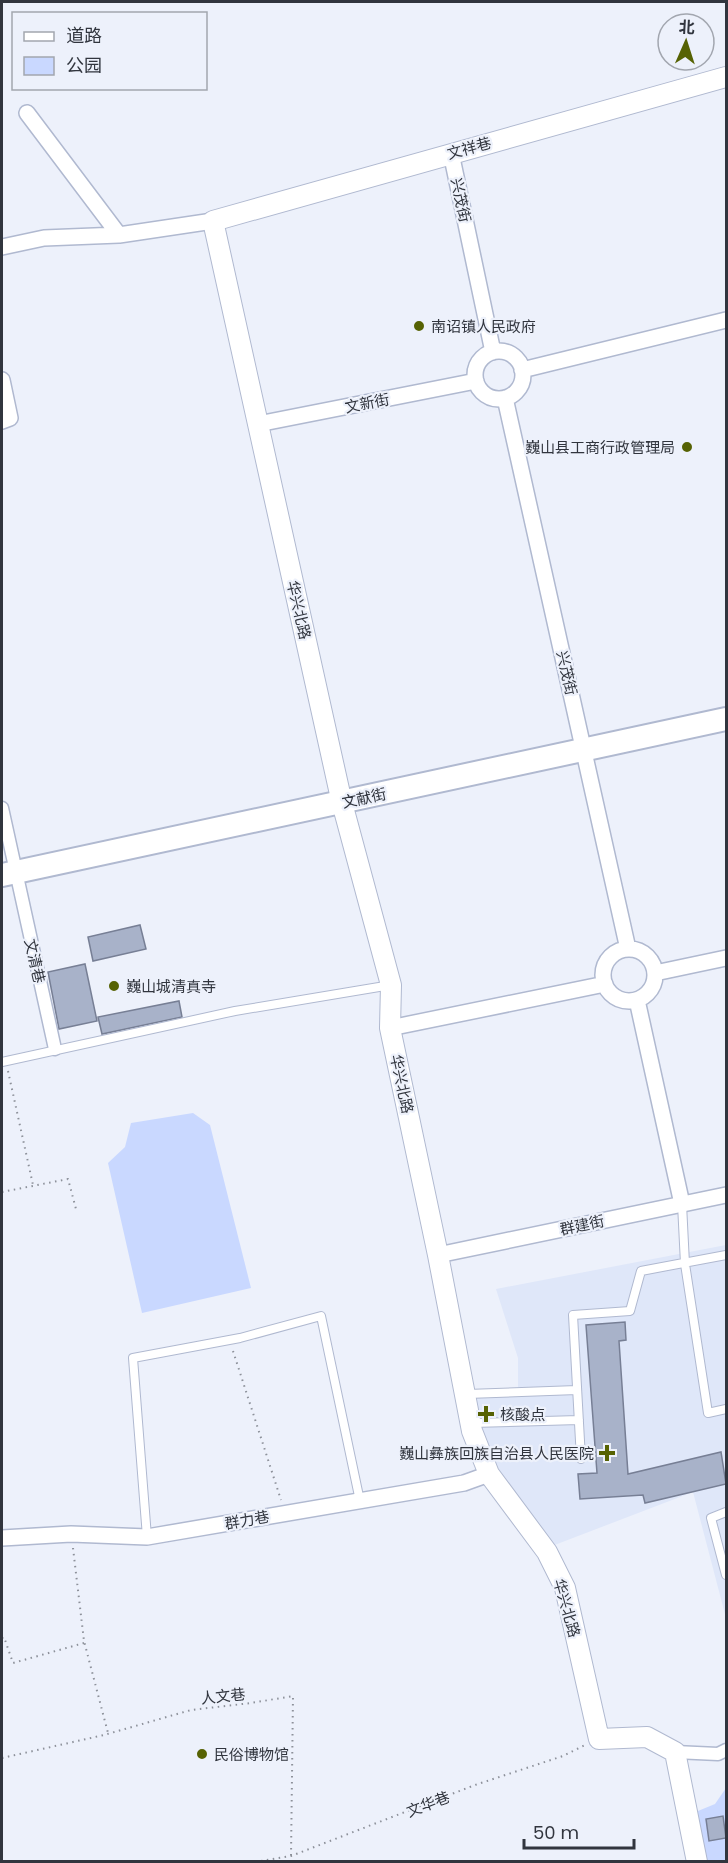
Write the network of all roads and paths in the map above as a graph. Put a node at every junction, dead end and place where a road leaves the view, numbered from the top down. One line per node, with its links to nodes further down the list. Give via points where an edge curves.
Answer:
1 (726, 77): 3 (street, 文祥巷)
2 (27, 113): 5 (street)
3 (451, 153): 4 (street, 文祥巷); 8 (street, 兴茂街)
4 (213, 221): 5 (street); 14 (street, 华兴北路)
5 (119, 235): 6 (street, via 44,238)
6 (2, 247)
7 (726, 320): 9 (street)
8 (493, 352): 9 (street, via 514,357); 11 (street, via 481,360)
9 (522, 370): 12 (street, via 521,384 512,396)
10 (2, 380): 13 (street, via 10,418)
11 (476, 381): 12 (street, via 478,388 490,397); 14 (street, 文新街)
12 (505, 398): 16 (street, 兴茂街)
13 (2, 421)
14 (258, 424): 17 (street, 华兴北路)
15 (726, 719): 16 (main road, 文献街)
16 (584, 750): 17 (main road, 文献街); 20 (street, 兴茂街)
17 (342, 803): 19 (main road, 文献街); 24 (street, 华兴北路)
18 (2, 808): 19 (street, 文清巷)
19 (8, 874): 27 (street, 文清巷)
20 (628, 949): 22 (street, via 649,958); 23 (street, via 607,961)
21 (726, 958): 22 (street)
22 (655, 973): 25 (street, via 648,992)
23 (605, 984): 25 (street, via 621,1000); 26 (street)
24 (392, 985): 26 (street, 华兴北路); 27 (lane, via 235,1011)
25 (637, 1000): 32 (street)
26 (390, 1029): 34 (street, 华兴北路)
27 (55, 1049): 28 (lane)
28 (4, 1062): 29 (path)
29 (33, 1185): 30 (path); 33 (path, via 68,1179)
30 (2, 1192)
31 (726, 1195): 32 (street, 群建街)
32 (682, 1204): 34 (street, 群建街); 36 (lane)
33 (76, 1209)
34 (438, 1255): 39 (street, 华兴北路)
35 (726, 1255): 36 (lane)
36 (685, 1264): 38 (lane, via 641,1271 630,1311 573,1315); 40 (lane, via 708,1413)
37 (230, 1340): 45 (lane, via 321,1316); 47 (path); 49 (lane, via 133,1358)
38 (578, 1390): 39 (lane); 41 (lane)
39 (465, 1394): 42 (street, 华兴北路)
40 (726, 1409)
41 (579, 1420): 42 (lane); 43 (lane)
42 (471, 1423): 44 (street, 华兴北路)
43 (581, 1459)
44 (489, 1474): 45 (street, 群力巷, via 464,1483); 55 (street, 华兴北路, via 547,1552 565,1588)
45 (360, 1501): 47 (street, 群力巷)
46 (726, 1512): 51 (lane, via 711,1518)
47 (286, 1514): 49 (street, 群力巷)
48 (71, 1534): 49 (street, 群力巷); 50 (street, 群力巷); 53 (path)
49 (147, 1537)
50 (2, 1538)
51 (726, 1575)
52 (2, 1638): 53 (path, via 13,1663)
53 (84, 1643): 54 (path)
54 (108, 1733): 58 (path, 人文巷); 59 (path, 人文巷, via 191,1710 293,1696)
55 (599, 1739): 57 (street, via 647,1737); 59 (path, 文华巷, via 563,1756 475,1785)
56 (726, 1750): 57 (street, via 718,1754)
57 (675, 1752): 61 (street)
58 (2, 1758)
59 (291, 1856): 60 (path, 文华巷)
60 (255, 1862)
61 (697, 1862)

